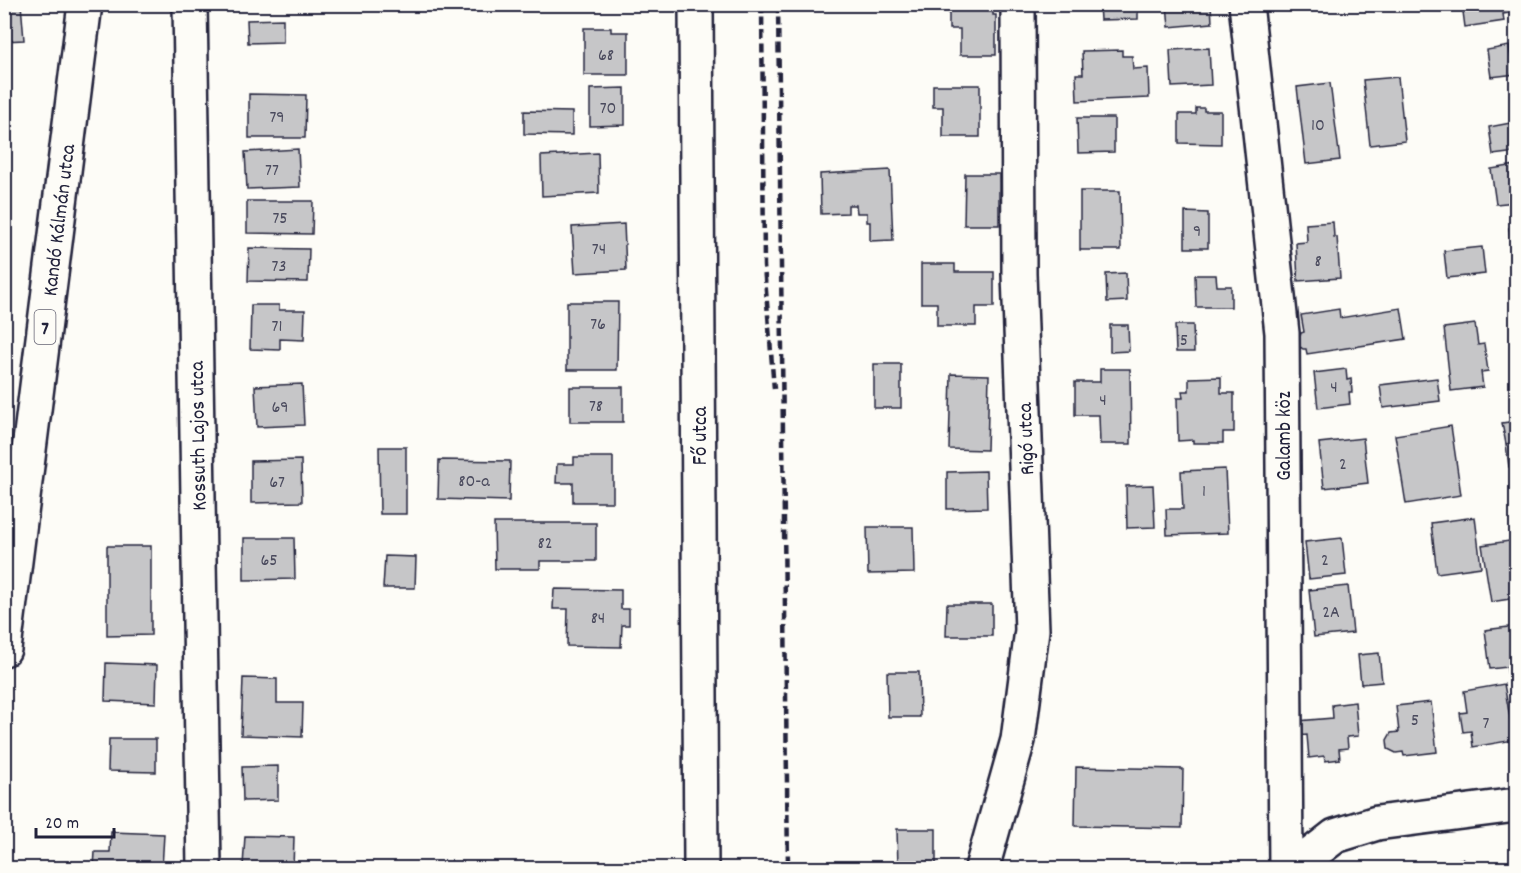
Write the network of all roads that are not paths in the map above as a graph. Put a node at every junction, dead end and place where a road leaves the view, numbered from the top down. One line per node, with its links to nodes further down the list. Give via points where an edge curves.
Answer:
1 (85, 4): 6 (street, Kandó Kálmán utca / 7)
2 (190, 4): 8 (street, Kossuth Lajos utca)
3 (696, 4): 9 (street, Fő utca)
4 (1018, 4): 10 (street, Rigó utca, via 1019,274 1032,630 1018,740)
5 (1246, 4): 11 (street, Galamb köz, via 1282,333)
6 (4, 649)
7 (1516, 805): 12 (street, via 1377,823 1335,836)
8 (204, 868)
9 (701, 868)
10 (982, 868)
11 (1286, 868)
12 (1294, 868)

